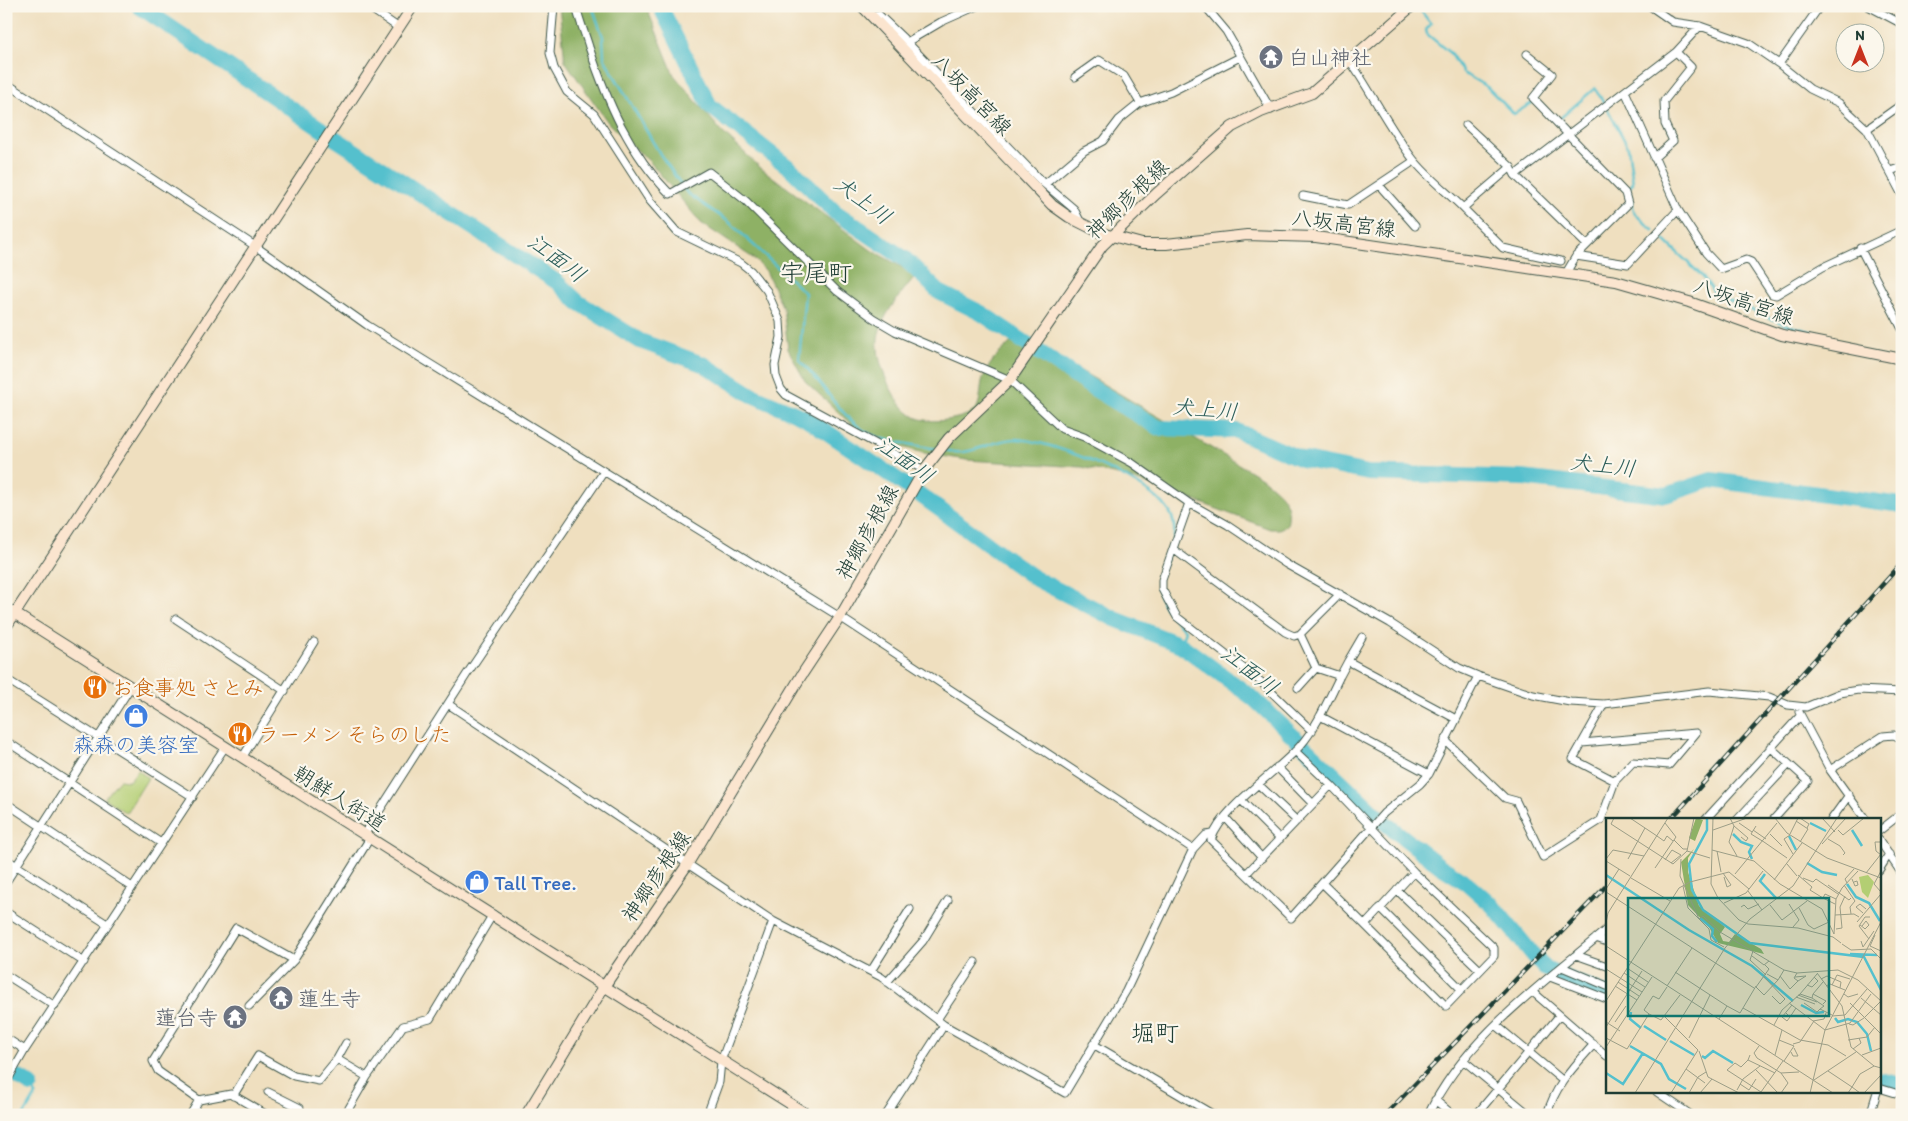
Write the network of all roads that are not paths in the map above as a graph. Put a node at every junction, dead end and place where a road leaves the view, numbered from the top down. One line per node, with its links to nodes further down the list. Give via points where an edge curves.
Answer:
1 (367, 6): 15 (street)
2 (413, 6): 15 (main road)
3 (554, 6): 56 (street, via 550,53 566,92 594,114 650,201 677,232 751,270 767,291 780,321 781,337 775,365 776,376 786,396)
4 (576, 6): 55 (street, via 597,73 617,118 639,158 670,194 709,172 746,201 837,292 872,318 895,331)
5 (862, 6): 12 (main road, 八坂高宮線)
6 (977, 6): 16 (street, via 940,22)
7 (1205, 6): 19 (street, via 1226,31)
8 (1412, 6): 20 (main road, 神郷彦根線)
9 (1650, 6): 14 (street, via 1673,22)
10 (1820, 6): 21 (street)
11 (1868, 6): 13 (street)
12 (870, 16): 16 (street, via 878,14); 42 (main road, 八坂高宮線, via 1052,204)
13 (1902, 24)
14 (1700, 26): 17 (street); 21 (street, via 1748,43)
15 (399, 28): 47 (main road)
16 (907, 42): 36 (street)
17 (1676, 52): 24 (street); 31 (street, via 1691,67 1664,101 1665,124 1673,141)
18 (1528, 54): 30 (street, via 1552,74 1533,98)
19 (1240, 57): 25 (street, via 1171,92); 27 (street)
20 (1350, 61): 27 (main road, 神郷彦根線, via 1312,92); 32 (street)
21 (1779, 64): 29 (street, via 1806,86 1839,103)
22 (1075, 78): 25 (street, via 1099,60 1124,76)
23 (6, 83): 47 (street)
24 (1625, 91): 30 (street); 31 (street)
25 (1140, 103): 36 (street, via 1119,120 1103,140 1084,151)
26 (1902, 104): 29 (street)
27 (1271, 110): 45 (main road, 神郷彦根線, via 1232,127)
28 (1466, 125): 34 (street)
29 (1867, 129): 35 (street)
30 (1569, 135): 34 (street); 46 (street, via 1625,193 1628,204)
31 (1654, 158): 41 (street)
32 (1414, 161): 37 (street); 40 (street)
33 (1902, 167): 35 (street)
34 (1513, 171): 40 (street); 46 (street)
35 (1890, 171): 38 (street)
36 (1045, 184): 42 (street, via 1074,209)
37 (1379, 185): 39 (street, via 1348,205); 43 (street)
38 (1902, 195)
39 (1303, 196)
40 (1463, 208): 50 (street, via 1503,248)
41 (1678, 210): 48 (street, via 1718,268 1724,269 1746,260 1751,262 1772,294 1776,295); 49 (street, via 1628,264)
42 (1081, 224): 45 (main road, 八坂高宮線)
43 (1415, 226)
44 (1902, 230): 48 (street)
45 (1112, 236): 51 (main road, 八坂高宮線, via 1150,245 1247,235 1316,237); 55 (main road, 神郷彦根線)
46 (1587, 245): 49 (street)
47 (255, 246): 57 (street, via 367,325); 61 (main road)
48 (1860, 248): 52 (street)
49 (1576, 256): 51 (street)
50 (1561, 260)
51 (1566, 273): 54 (main road, 八坂高宮線, via 1652,290 1782,335)
52 (1902, 329)
53 (1902, 348): 54 (street)
54 (1901, 359)
55 (1012, 377): 56 (main road, 神郷彦根線, via 949,438); 58 (street, via 1062,429 1132,463)
56 (924, 470): 62 (main road, 神郷彦根線)
57 (603, 472): 62 (street); 77 (street)
58 (1189, 503): 59 (street); 60 (street)
59 (1173, 549): 65 (street, via 1285,632 1294,636); 83 (street, via 1162,589 1177,617 1260,681)
60 (1340, 594): 65 (street); 71 (street)
61 (10, 611): 64 (main road); 73 (main road, 朝鮮人街道)
62 (840, 618): 122 (street); 127 (main road, 神郷彦根線, via 801,676)
63 (176, 620): 75 (street)
64 (6, 627)
65 (1300, 634): 69 (street)
66 (1362, 637): 68 (street)
67 (314, 642): 75 (street)
68 (1348, 661): 70 (street); 82 (street)
69 (1316, 668): 70 (street); 74 (street)
70 (1340, 676): 80 (street)
71 (1478, 676): 78 (street, via 1533,695); 82 (street)
72 (6, 679): 84 (street)
73 (130, 688): 84 (street); 89 (main road, 朝鮮人街道)
74 (1298, 688)
75 (285, 691): 92 (street)
76 (1901, 692): 79 (street, via 1858,690)
77 (448, 704): 118 (street); 127 (street)
78 (1604, 704): 79 (street, via 1709,691 1769,696); 88 (street)
79 (1798, 707): 81 (street)
80 (1320, 716): 83 (street); 96 (street)
81 (1800, 716): 91 (street); 95 (street)
82 (1456, 719): 86 (street)
83 (1312, 731): 90 (street)
84 (98, 738): 98 (street); 102 (street)
85 (1902, 739): 95 (street, via 1894,735 1883,736)
86 (1445, 740): 96 (street); 97 (street, via 1505,798 1516,801 1542,857 1601,820)
87 (6, 741): 98 (street)
88 (1582, 742): 97 (street, via 1573,759); 97 (street, via 1696,733 1669,765 1633,762)
89 (225, 747): 92 (main road, 朝鮮人街道); 102 (street)
90 (1297, 748): 94 (street); 100 (street)
91 (1770, 748): 93 (street); 108 (street)
92 (242, 758): 118 (main road, 朝鮮人街道)
93 (1789, 764): 109 (street); 110 (street, via 1808,781)
94 (1277, 767): 99 (street); 105 (street)
95 (1830, 770): 101 (street)
96 (1429, 774): 114 (street)
97 (1615, 781)
98 (69, 783): 115 (street); 121 (street)
99 (1259, 785): 103 (street); 113 (street)
100 (1331, 785): 105 (street); 114 (street)
101 (1849, 796): 111 (street); 112 (street)
102 (193, 797): 121 (street)
103 (1242, 801): 107 (street); 119 (street)
104 (6, 803): 115 (street)
105 (1313, 804): 113 (street)
106 (1902, 813): 116 (street)
107 (1225, 817): 117 (street); 124 (street)
108 (1707, 818)
109 (1740, 818)
110 (1775, 818)
111 (1832, 818)
112 (1865, 818)
113 (1297, 821): 119 (street)
114 (1375, 824): 129 (street); 133 (street)
115 (41, 826): 126 (street); 134 (street)
116 (1880, 830)
117 (1213, 834): 122 (street, via 1206,834); 130 (street, via 1211,840)
118 (367, 836): 140 (main road, 朝鮮人街道); 148 (street)
119 (1280, 839): 124 (street)
120 (1880, 841): 123 (street)
121 (161, 843): 134 (street)
122 (1193, 849): 171 (street, via 1126,991)
123 (1889, 854): 128 (street); 131 (street)
124 (1262, 858): 130 (street)
125 (6, 859): 126 (street)
126 (16, 865): 132 (street); 142 (street)
127 (687, 865): 141 (street); 158 (main road, 神郷彦根線)
128 (1880, 868)
129 (1414, 872): 135 (street); 153 (street, via 1494,948 1494,956)
130 (1246, 874): 133 (street, via 1291,918)
131 (1902, 874)
132 (6, 882)
133 (1322, 883): 143 (street)
134 (132, 887): 142 (street)
135 (1397, 890): 137 (street); 153 (street)
136 (948, 900): 157 (street, via 923,941)
137 (1380, 908): 143 (street); 160 (street)
138 (910, 909): 154 (street)
139 (6, 912): 149 (street)
140 (493, 914): 158 (main road, 朝鮮人街道); 179 (street, via 430,1019 403,1026)
141 (773, 921): 154 (street); 178 (street)
142 (107, 924): 149 (street)
143 (1365, 925): 160 (street, via 1446,1006)
144 (1606, 930): 145 (street)
145 (1596, 938): 146 (street); 147 (street)
146 (1606, 942)
147 (1576, 955): 151 (street); 152 (street)
148 (294, 960): 164 (street); 189 (street, via 236,928 153,1061 158,1071)
149 (84, 962): 163 (street)
150 (975, 962): 166 (street)
151 (1606, 966)
152 (1562, 967): 156 (street); 159 (street)
153 (1480, 970): 160 (street)
154 (870, 972): 157 (street)
155 (6, 975): 163 (street)
156 (1550, 977): 161 (street); 162 (street)
157 (887, 982): 166 (street)
158 (605, 985): 178 (main road, 朝鮮人街道); 195 (main road, 神郷彦根線)
159 (1606, 986)
160 (1462, 990)
161 (1532, 992): 165 (street); 168 (street)
162 (1606, 999)
163 (54, 1006): 173 (street)
164 (249, 1006)
165 (1559, 1016): 172 (street); 174 (street)
166 (938, 1018): 167 (street)
167 (944, 1025): 171 (street, via 1064,1093); 198 (street)
168 (1496, 1025): 174 (street); 177 (street)
169 (6, 1038): 173 (street)
170 (346, 1043): 176 (street)
171 (1093, 1044): 199 (street)
172 (1594, 1044): 175 (street); 180 (street)
173 (25, 1050): 181 (street)
174 (1528, 1052): 180 (street); 183 (street)
175 (1606, 1055)
176 (337, 1059): 179 (street); 188 (street, via 319,1081 294,1076 258,1056)
177 (1463, 1060): 183 (street); 190 (street)
178 (721, 1061): 196 (street, via 719,1082); 197 (main road, 朝鮮人街道)
179 (367, 1077): 194 (street)
180 (1562, 1080): 204 (street)
181 (6, 1083)
182 (1880, 1088): 187 (street)
183 (1498, 1089): 202 (street); 203 (street)
184 (268, 1092): 193 (street, via 300,1108)
185 (1660, 1094): 205 (street)
186 (1876, 1094): 206 (street)
187 (1902, 1095)
188 (233, 1096): 189 (street); 192 (street)
189 (199, 1100): 191 (street)
190 (1435, 1100): 200 (street); 201 (street)
191 (190, 1115)
192 (267, 1115)
193 (296, 1115)
194 (345, 1115)
195 (526, 1115)
196 (707, 1115)
197 (808, 1115)
198 (886, 1115)
199 (1214, 1115)
200 (1428, 1115)
201 (1453, 1115)
202 (1476, 1115)
203 (1530, 1115)
204 (1547, 1115)
205 (1691, 1115)
206 (1870, 1115)

